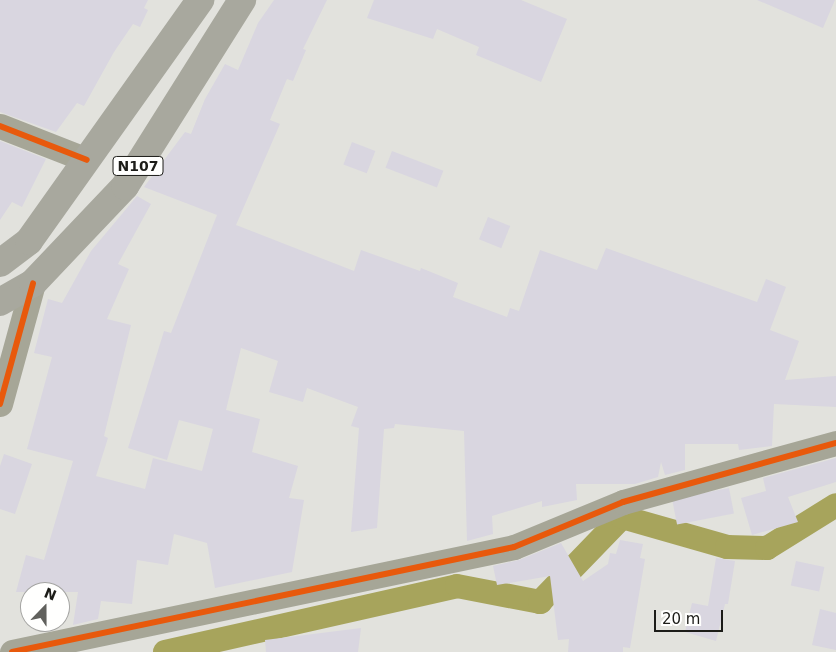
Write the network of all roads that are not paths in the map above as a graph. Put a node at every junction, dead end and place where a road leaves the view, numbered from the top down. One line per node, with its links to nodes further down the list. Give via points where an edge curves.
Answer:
1 (200, 0): 4 (highway, N107)
2 (242, 0): 6 (highway, N107, via 125,186)
3 (0, 126): 4 (street)
4 (87, 160): 5 (highway, N107, via 30,241)
5 (0, 263)
6 (33, 283): 7 (highway, N107); 8 (street)
7 (0, 302)
8 (0, 404)
9 (836, 443): 10 (street, via 623,502 514,547)
10 (57, 647): 11 (street)
11 (12, 652)

